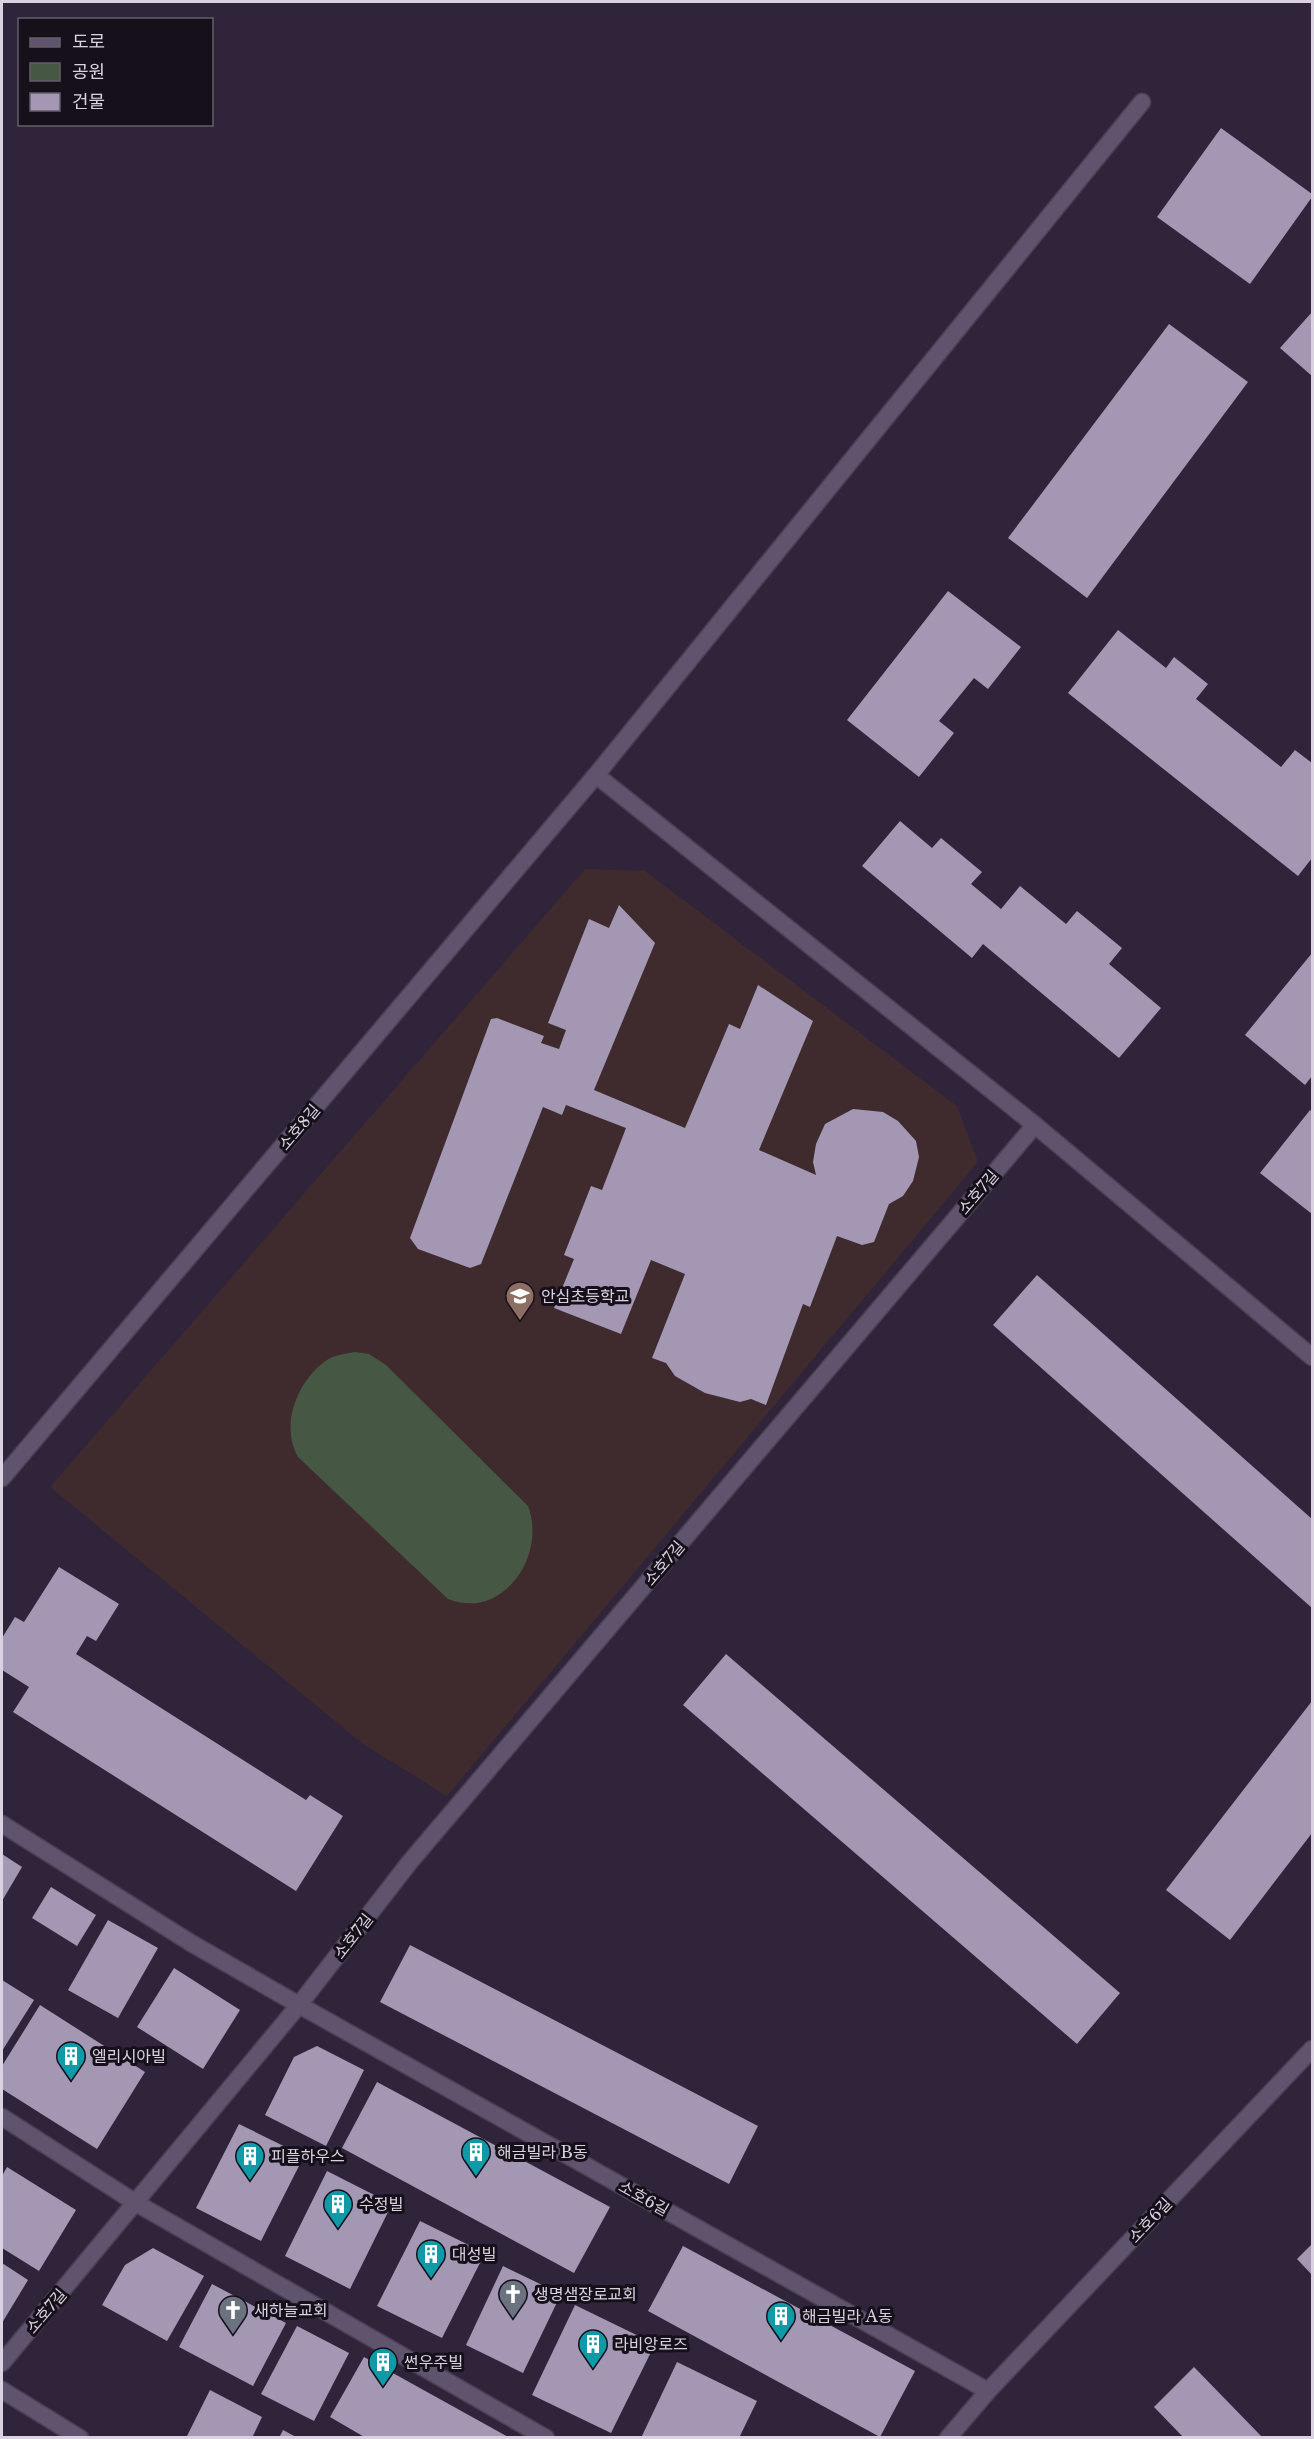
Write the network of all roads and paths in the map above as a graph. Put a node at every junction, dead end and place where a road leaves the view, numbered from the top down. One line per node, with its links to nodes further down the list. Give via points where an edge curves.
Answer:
1 (1142, 102): 2 (street, 소호8길)
2 (596, 775): 3 (street); 5 (street, 소호8길)
3 (1035, 1125): 4 (street); 7 (street, 소호7길, via 410,1863)
4 (1312, 1357)
5 (2, 1478)
6 (2, 1824): 7 (street)
7 (299, 2005): 10 (street, 소호7길); 13 (street, 소호6길)
8 (1312, 2049): 13 (street, 소호6길)
9 (2, 2117): 10 (street)
10 (136, 2203): 11 (street, 소호7길); 15 (street)
11 (2, 2363)
12 (2, 2390): 14 (street)
13 (988, 2391): 16 (street, 소호6길)
14 (80, 2438)
15 (546, 2438)
16 (948, 2438)

